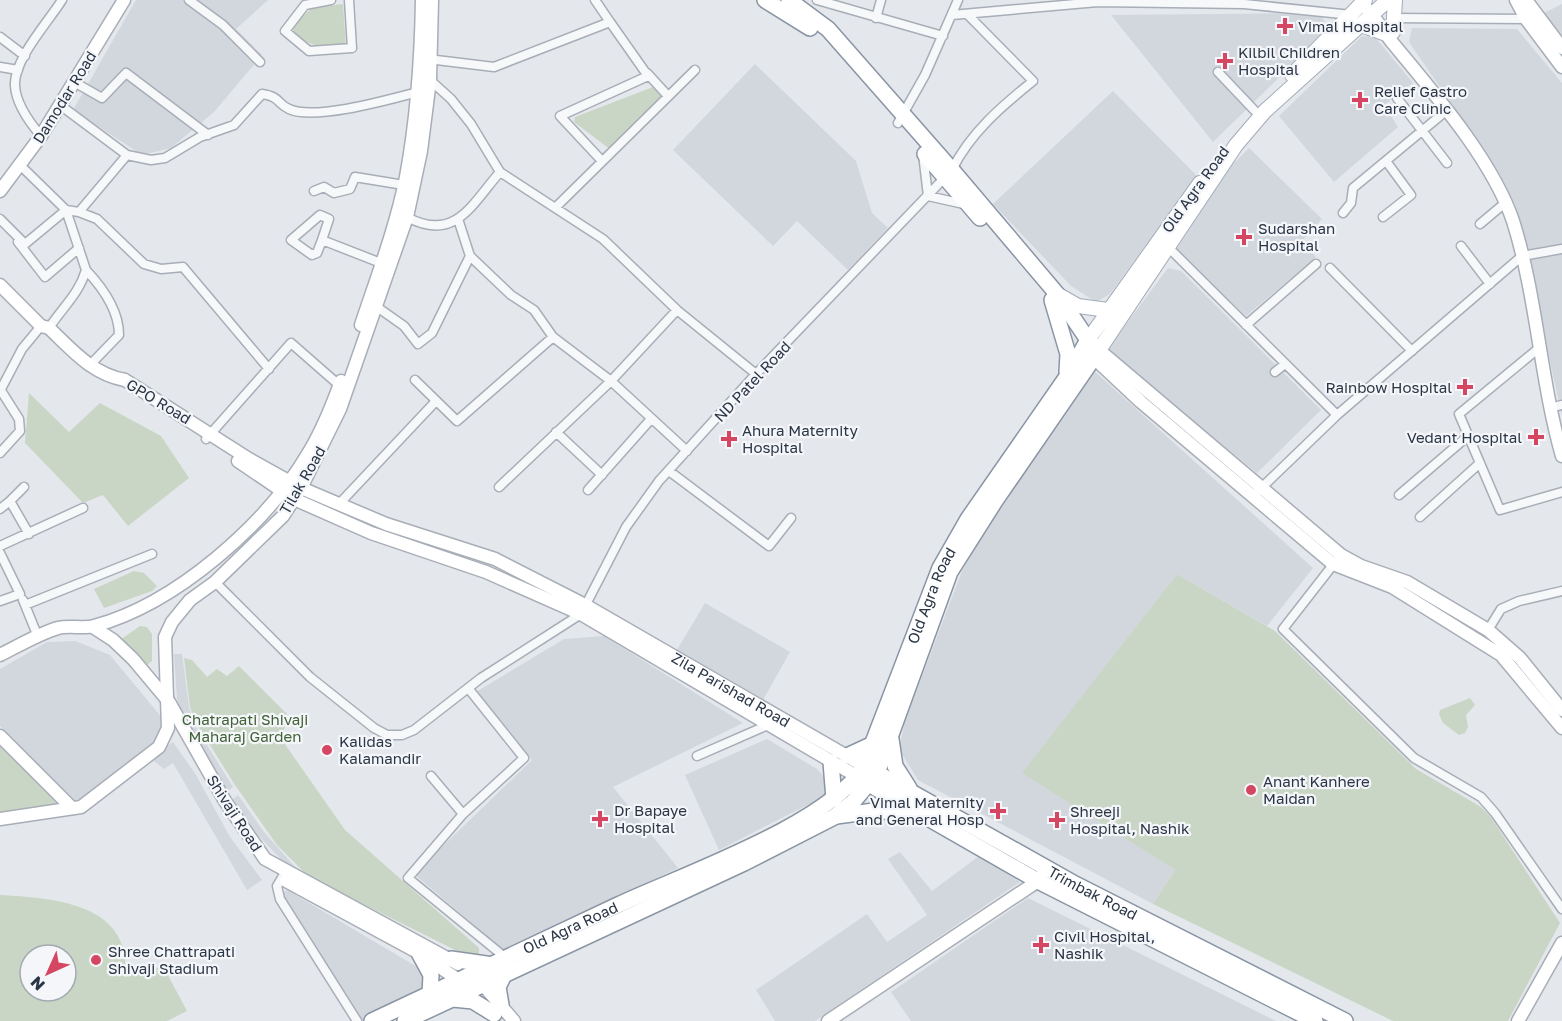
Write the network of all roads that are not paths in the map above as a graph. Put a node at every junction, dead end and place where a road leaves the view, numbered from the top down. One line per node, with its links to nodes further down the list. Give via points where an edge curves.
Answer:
1 (62, 0): 34 (street)
2 (124, 0): 44 (main road, Damodar Road)
3 (189, 0): 36 (street, via 223,25)
4 (331, 0): 5 (street, via 305,5 285,31 309,51 352,48)
5 (349, 0)
6 (422, 0): 35 (main road, Tilak Road)
7 (432, 0): 35 (main road, Tilak Road)
8 (595, 0): 28 (street)
9 (765, 0): 20 (highway)
10 (817, 0): 25 (street)
11 (881, 0): 25 (street)
12 (958, 0): 24 (street)
13 (1388, 0): 21 (main road, Old Agra Road)
14 (1395, 0): 26 (main road)
15 (1516, 0): 27 (main road)
16 (1526, 0): 33 (main road)
17 (1098, 1): 19 (street); 22 (street)
18 (1365, 1): 21 (main road); 23 (main road, Old Agra Road)
19 (1246, 2): 23 (street)
20 (793, 4): 51 (highway, via 828,29)
21 (1375, 13): 29 (main road, Old Agra Road); 30 (main road)
22 (967, 14): 24 (street); 62 (street, ND Patel Road, via 1033,80 993,116)
23 (1351, 14): 29 (street); 49 (main road, Old Agra Road)
24 (952, 15): 31 (street)
25 (876, 18): 31 (street)
26 (1394, 18): 27 (street); 30 (main road)
27 (1526, 19): 38 (main road)
28 (610, 22): 35 (street, via 494,67); 42 (street)
29 (1361, 25): 30 (main road); 81 (main road, Old Agra Road, via 1266,111 1236,145)
30 (1390, 33): 50 (main road)
31 (943, 36): 51 (street)
32 (0, 37): 34 (street)
33 (1562, 48)
34 (26, 56): 39 (street)
35 (427, 58): 43 (main road, Tilak Road); 45 (main road, Tilak Road)
36 (260, 62)
37 (0, 67): 39 (street)
38 (1562, 67)
39 (18, 70): 54 (street, via 15,86 27,118)
40 (695, 70): 46 (street)
41 (1218, 72): 49 (street)
42 (648, 73): 46 (street); 57 (street, via 646,78 560,116)
43 (430, 81): 61 (street, via 471,124); 73 (main road, Tilak Road)
44 (74, 82): 48 (main road, Damodar Road); 53 (street, via 102,98 126,73)
45 (418, 92): 53 (street, via 342,110 303,111 289,109 275,96 262,94 234,125); 63 (main road, Tilak Road)
46 (668, 96): 57 (street)
47 (1397, 98): 52 (street)
48 (60, 105): 54 (main road, Damodar Road); 56 (street)
49 (1255, 111): 95 (main road, Old Agra Road, via 1240,126)
50 (1446, 111): 52 (street); 67 (main road, via 1485,164)
51 (901, 119): 55 (highway); 62 (highway)
52 (1423, 130): 58 (street); 59 (street)
53 (208, 135): 56 (street, via 165,158 151,160)
54 (40, 136): 60 (main road, Damodar Road)
55 (923, 152): 62 (highway); 66 (street)
56 (127, 155): 71 (street)
57 (602, 161): 69 (street)
58 (1386, 161): 72 (street, via 1353,188 1352,202); 74 (street, via 1411,195)
59 (1447, 163)
60 (21, 166): 64 (main road, Damodar Road); 70 (street)
61 (500, 172): 69 (street); 76 (street)
62 (949, 174): 66 (street, ND Patel Road); 68 (highway); 92 (highway)
63 (404, 185): 65 (street, via 355,177 350,189 334,193 324,187); 87 (main road, Tilak Road)
64 (0, 191)
65 (314, 191)
66 (928, 196): 68 (street); 108 (street, ND Patel Road)
67 (1505, 203): 77 (street); 85 (main road)
68 (968, 205): 92 (highway)
69 (555, 207): 94 (street, via 603,239)
70 (66, 210): 71 (street); 78 (street, via 25,244); 82 (street)
71 (79, 212): 106 (street, via 97,219 144,264 161,269 183,267)
72 (1343, 213)
73 (407, 217): 76 (street, via 425,226 442,226); 87 (main road, Tilak Road)
74 (1383, 217)
75 (0, 219): 78 (street)
76 (458, 219): 84 (street)
77 (1480, 224)
78 (14, 233): 82 (street, via 45,277)
79 (322, 240): 79 (street, via 314,255 291,240 320,214 329,219); 87 (street)
80 (1461, 246): 90 (street)
81 (1168, 247): 96 (street); 99 (main road, Old Agra Road)
82 (79, 248): 89 (street)
83 (1562, 249): 85 (street)
84 (470, 256): 93 (street, via 432,333 418,344 404,326); 98 (street, via 511,295 534,310)
85 (1522, 256): 90 (street); 100 (main road)
86 (1316, 264): 96 (street)
87 (385, 265): 93 (main road, Tilak Road); 112 (main road, Tilak Road)
88 (1330, 268): 101 (street)
89 (87, 270): 97 (street, via 78,293); 105 (street, via 104,288 119,324 119,335)
90 (1490, 284): 101 (street)
91 (2, 291): 97 (main road, GPO Road)
92 (1055, 297): 95 (main road, via 1078,306); 99 (highway); 109 (highway, via 1068,354)
93 (377, 307): 133 (main road, Tilak Road, via 340,409)
94 (677, 310): 108 (street); 111 (street)
95 (1108, 310): 99 (main road, Old Agra Road)
96 (1246, 325): 103 (street)
97 (45, 327): 105 (main road, GPO Road); 113 (street, via 22,349)
98 (553, 337): 111 (street); 114 (street, via 457,421)
99 (1090, 348): 109 (highway, Old Agra Road); 131 (main road); 166 (highway, Old Agra Road, via 950,572)
100 (1539, 348): 115 (main road); 120 (street, via 1459,414)
101 (1412, 351): 116 (street)
102 (1267, 353): 103 (street)
103 (1276, 355): 104 (street)
104 (1285, 364): 107 (street); 116 (street)
105 (89, 366): 119 (main road, GPO Road)
106 (269, 369): 112 (street, via 291,343); 119 (street)
107 (1275, 372)
108 (756, 374): 121 (street, ND Patel Road)
109 (1066, 378): 167 (highway, Old Agra Road, via 968,519 940,568)
110 (415, 380): 114 (street)
111 (610, 381): 117 (street); 118 (street)
112 (339, 385): 128 (main road, Tilak Road, via 309,454)
113 (0, 390): 122 (street, via 19,419 20,431)
114 (435, 400): 136 (street)
115 (1556, 407): 123 (main road)
116 (1337, 415): 131 (street)
117 (651, 418): 121 (street); 126 (street)
118 (556, 432): 126 (street); 129 (street)
119 (208, 436): 128 (main road, GPO Road)
120 (1468, 436): 124 (street); 134 (street)
121 (687, 451): 125 (street, ND Patel Road)
122 (0, 453)
123 (1562, 456)
124 (1480, 463): 132 (street, via 1500,510); 139 (street)
125 (669, 471): 140 (street, via 770,546); 153 (street, ND Patel Road, via 629,521)
126 (602, 475): 130 (street)
127 (24, 487): 135 (street)
128 (285, 487): 133 (main road, GPO Road); 154 (main road, Tilak Road, via 264,513 184,584 164,597)
129 (499, 487)
130 (588, 490)
131 (1256, 492): 147 (main road)
132 (1562, 492)
133 (297, 494): 136 (main road, GPO Road); 146 (main road, GPO Road, via 371,533); 148 (main road, Tilak Road, via 283,516)
134 (1399, 495)
135 (10, 501): 138 (street); 141 (street)
136 (339, 504): 142 (main road, GPO Road, via 386,524)
137 (83, 508): 141 (street)
138 (0, 509)
139 (1420, 517)
140 (791, 518)
141 (29, 534): 143 (street)
142 (447, 542): 146 (main road); 153 (main road, GPO Road, via 495,559)
143 (0, 546)
144 (0, 552): 150 (street)
145 (152, 554): 152 (street)
146 (445, 557): 153 (main road, GPO Road)
147 (1337, 559): 155 (main road, via 1407,582); 158 (main road, via 1392,587 1502,655); 181 (street, via 1283,628 1414,758 1481,797)
148 (215, 582): 159 (street, via 310,677 387,735 414,730); 160 (main road, Tilak Road, via 190,600 165,637)
149 (1562, 591): 155 (street, via 1501,609)
150 (20, 594): 151 (street); 152 (street)
151 (0, 601)
152 (25, 605): 156 (street)
153 (583, 609): 159 (street); 162 (main road, Zila Parishad Road); 169 (main road, Zila Parishad Road)
154 (93, 627): 156 (main road, Tilak Road, via 59,628); 160 (main road, Shivaji Road, via 134,659)
155 (1488, 630): 158 (main road, via 1520,658)
156 (38, 637): 157 (main road, Tilak Road)
157 (0, 656)
158 (1531, 679): 161 (main road); 164 (main road)
159 (468, 688): 176 (street, via 524,758)
160 (169, 702): 163 (main road, Tilak Road); 179 (main road, Shivaji Road, via 188,740 252,842)
161 (1562, 710)
162 (768, 724): 168 (street); 170 (main road, Zila Parishad Road)
163 (168, 728): 175 (main road, via 159,747 81,807); 179 (main road, Shivaji Road, via 180,738 247,849 263,867)
164 (1562, 728)
165 (0, 736): 175 (main road)
166 (891, 736): 171 (highway, Old Agra Road); 174 (highway, via 895,766)
167 (873, 744): 169 (highway); 171 (highway, Old Agra Road)
168 (697, 756)
169 (847, 756): 171 (main road, Zila Parishad Road)
170 (831, 762): 171 (main road, Zila Parishad Road); 173 (highway)
171 (867, 775): 173 (highway, Old Agra Road); 174 (highway); 177 (highway, Old Agra Road, via 853,802)
172 (431, 776): 176 (street)
173 (834, 799): 185 (highway, Old Agra Road, via 738,852 620,904)
174 (923, 806): 177 (highway); 180 (highway)
175 (72, 808): 178 (main road)
176 (463, 814): 185 (street, via 408,878)
177 (834, 817): 185 (highway, Old Agra Road, via 744,863)
178 (0, 819)
179 (283, 875): 183 (main road, Shivaji Road); 184 (main road, Shivaji Road); 190 (street, via 277,886 280,899)
180 (1042, 875): 194 (main road); 195 (highway, Trimbak Road); 196 (highway, Trimbak Road)
181 (1562, 909)
182 (1562, 943): 197 (main road)
183 (419, 953): 186 (main road, Shivaji Road); 187 (highway, via 431,975)
184 (451, 959): 185 (highway); 186 (main road, Shivaji Road)
185 (502, 967): 186 (highway, Old Agra Road); 189 (highway)
186 (472, 982): 187 (highway, Old Agra Road); 188 (highway, Old Agra Road); 189 (main road)
187 (430, 994): 191 (highway, Old Agra Road)
188 (445, 1000): 189 (highway, via 468,999); 192 (highway, Old Agra Road)
189 (498, 1014): 193 (main road)
190 (357, 1021)
191 (372, 1021)
192 (405, 1021)
193 (514, 1021)
194 (828, 1021)
195 (1315, 1021)
196 (1345, 1021)
197 (1518, 1021)

